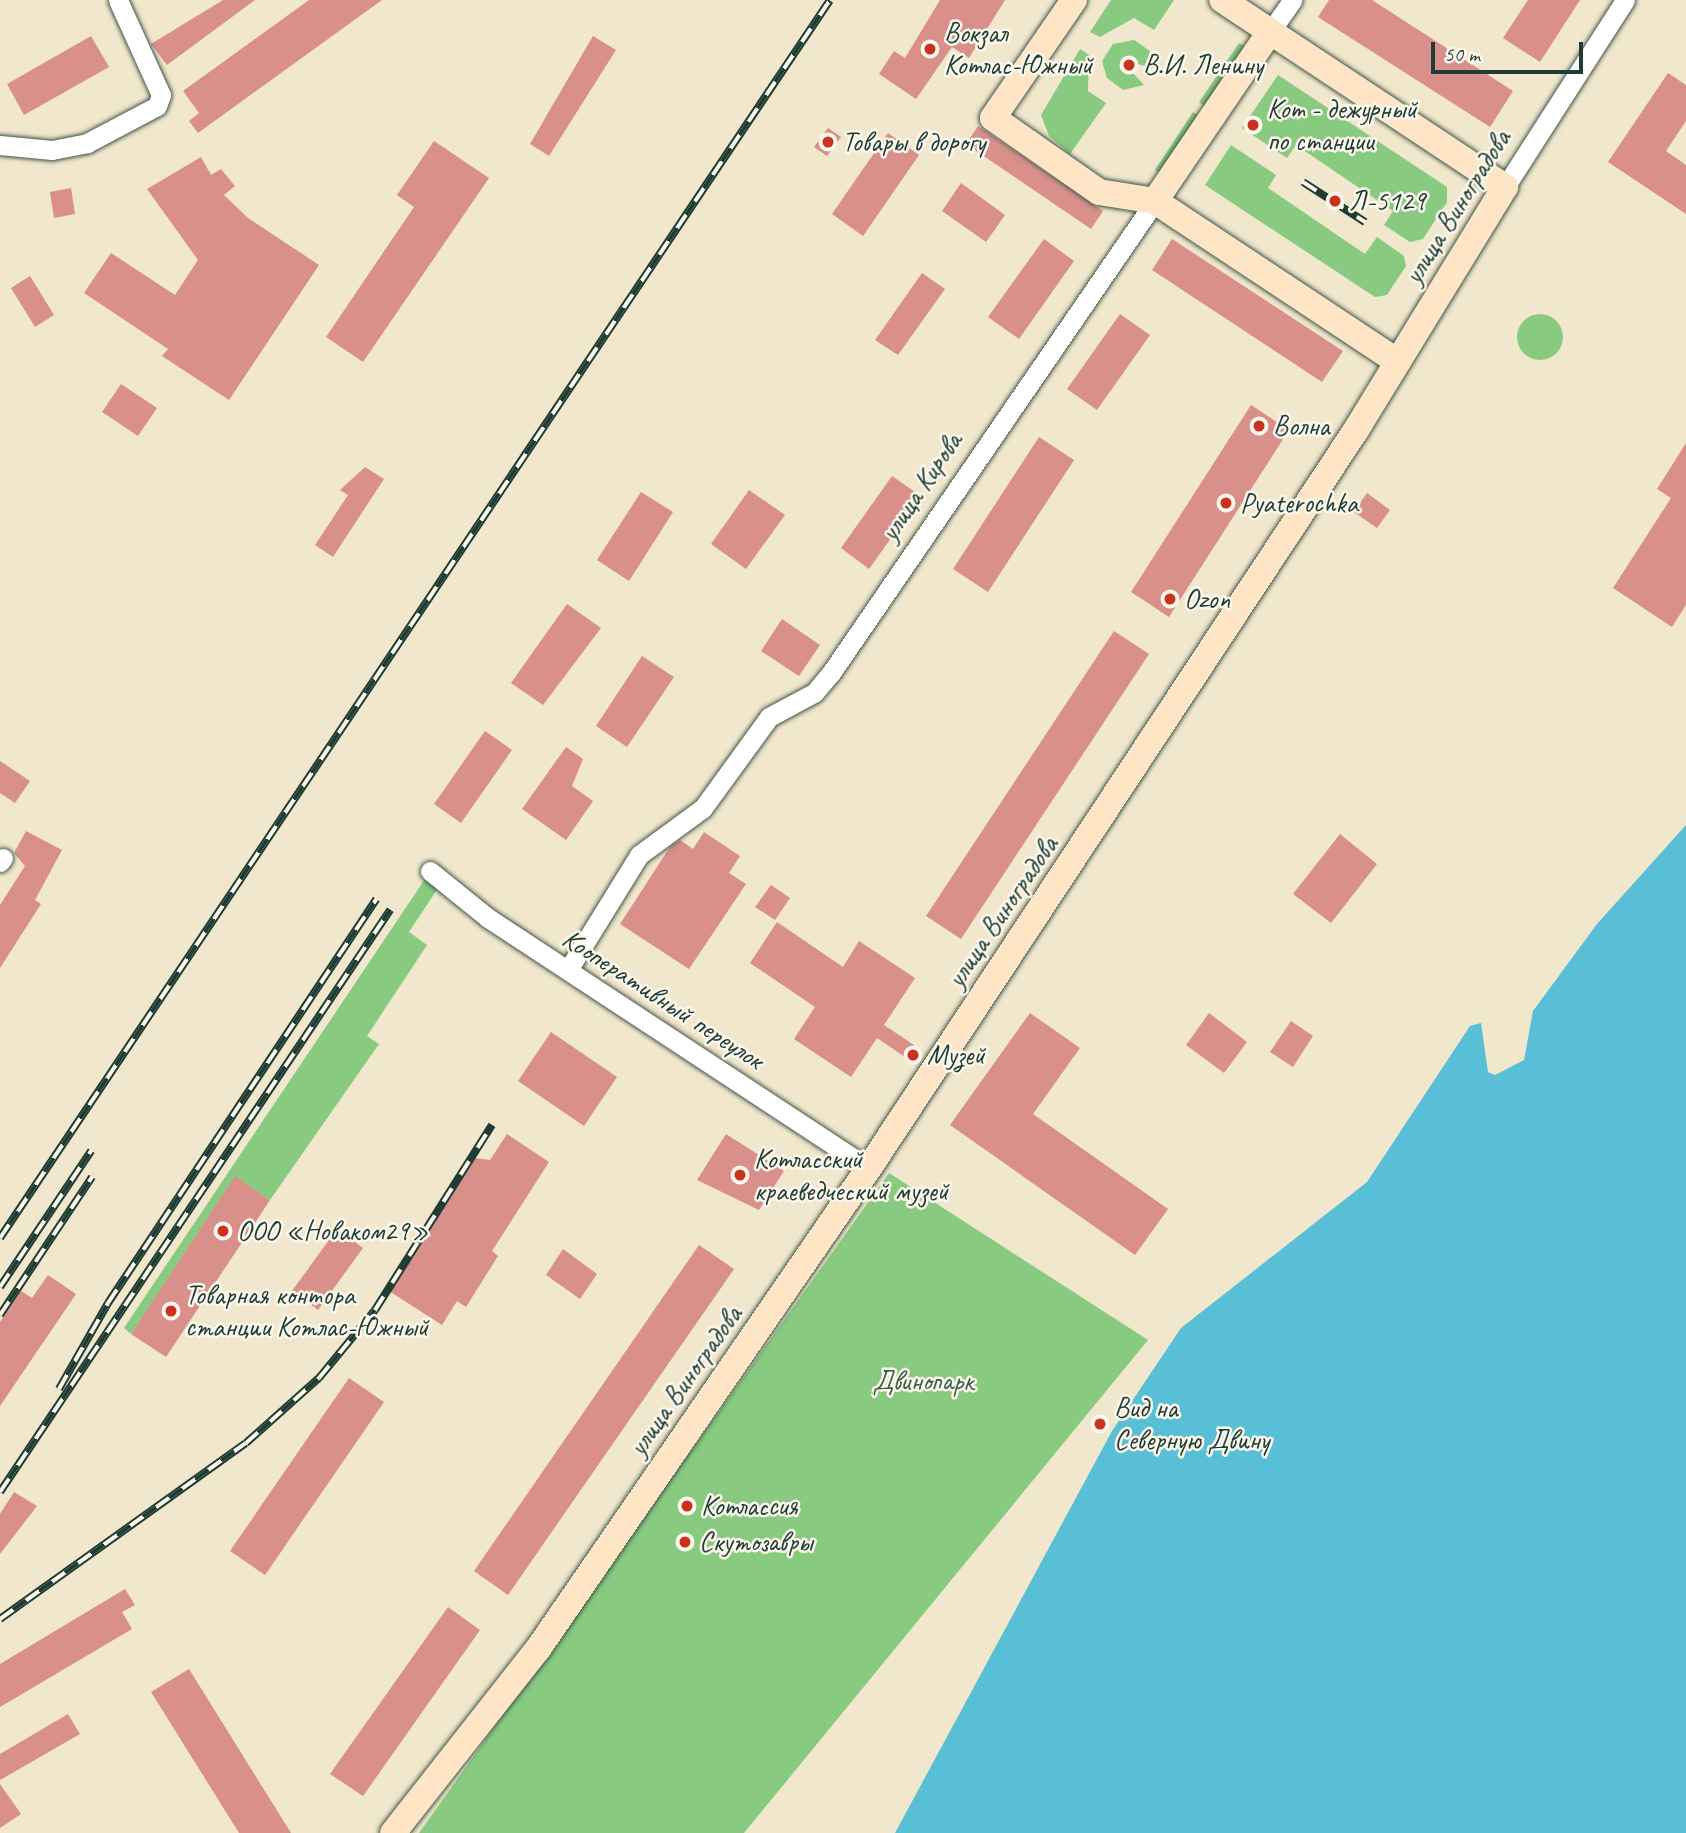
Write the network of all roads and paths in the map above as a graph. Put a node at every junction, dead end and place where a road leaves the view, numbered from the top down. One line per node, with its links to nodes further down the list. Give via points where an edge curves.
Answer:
1 (118, 0): 7 (street, via 161,94 157,106 87,144 52,150)
2 (1074, 0): 9 (main road, via 993,118 1099,192)
3 (1222, 0): 6 (main road)
4 (1292, 0): 6 (street, улица Кирова)
5 (1625, 0): 8 (street, улица Виноградова)
6 (1270, 32): 8 (main road); 9 (main road, улица Кирова)
7 (0, 145)
8 (1505, 187): 10 (main road, улица Виноградова)
9 (1155, 201): 10 (main road); 12 (street, улица Кирова, via 831,673 814,693 769,717 703,808 639,855)
10 (1398, 362): 13 (main road, улица Виноградова)
11 (430, 871): 12 (street, Кооперативный переулок)
12 (568, 970): 13 (street, Кооперативный переулок)
13 (869, 1168): 14 (main road, улица Виноградова, via 538,1649)
14 (393, 1833)

